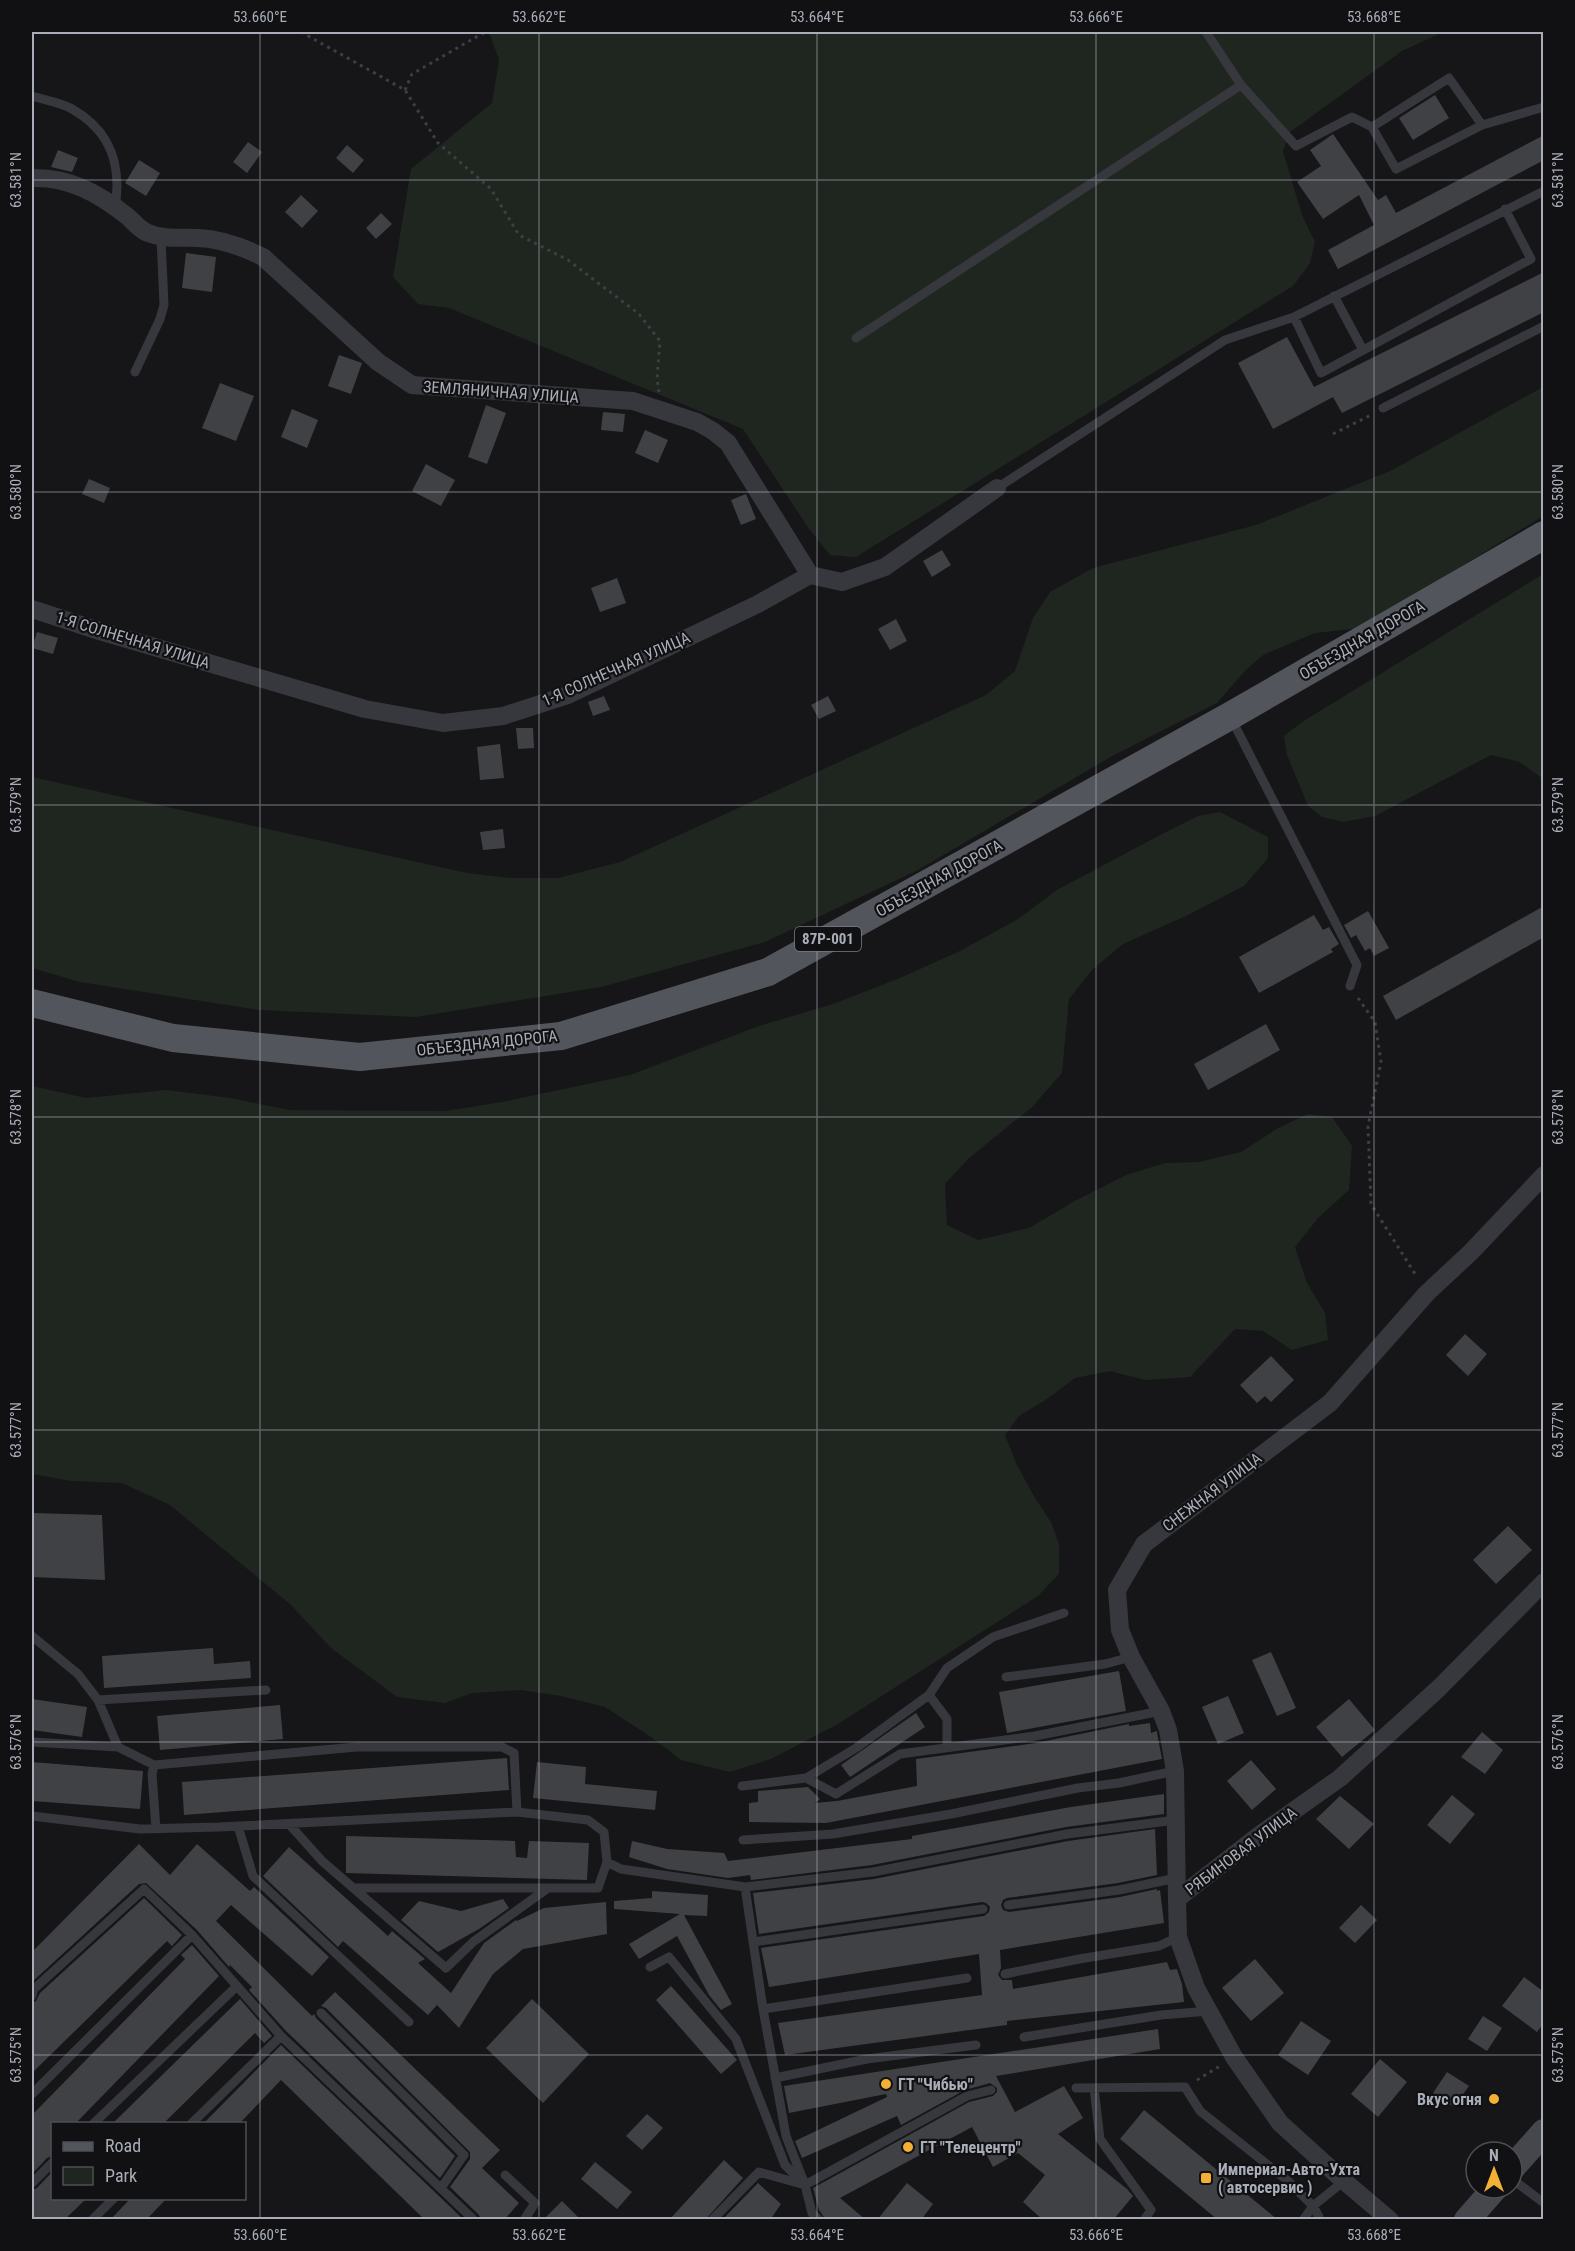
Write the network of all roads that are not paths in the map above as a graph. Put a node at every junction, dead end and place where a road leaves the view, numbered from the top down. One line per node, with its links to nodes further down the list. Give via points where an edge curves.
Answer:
1 (1206, 32): 2 (lane)
2 (1241, 85): 6 (lane, via 1296,146 1352,117); 15 (lane)
3 (32, 96): 9 (lane, via 71,108 105,136 112,149 118,192)
4 (1544, 107): 5 (lane)
5 (1482, 125): 6 (lane, via 1396,169); 6 (lane, via 1449,78)
6 (1372, 127)
7 (32, 178): 9 (street, ЗЕМЛЯНИЧНАЯ УЛИЦА, via 79,185)
8 (1544, 191): 10 (lane)
9 (115, 208): 11 (street, ЗЕМЛЯНИЧНАЯ УЛИЦА, via 145,232)
10 (1505, 209): 12 (lane); 16 (lane, via 1531,259)
11 (161, 238): 17 (lane, via 164,305); 21 (street, ЗЕМЛЯНИЧНАЯ УЛИЦА, via 219,240 263,257 378,362 412,385 633,401 697,422 728,443)
12 (1334, 296): 13 (lane); 16 (lane)
13 (1294, 317): 16 (lane, via 1322,373); 19 (lane, via 1225,340)
14 (1544, 326): 18 (lane)
15 (856, 338)
16 (1363, 350)
17 (135, 372)
18 (1383, 408)
19 (997, 488): 21 (street, via 885,567 842,582)
20 (1544, 535): 23 (main road, ОБЪЕЗДНАЯ ДОРОГА / 87Р-001)
21 (810, 575): 22 (street, 1-Я СОЛНЕЧНАЯ УЛИЦА, via 568,695 503,716 443,723 365,709)
22 (32, 609)
23 (1230, 716): 24 (lane, via 1357,965); 25 (main road, ОБЪЕЗДНАЯ ДОРОГА / 87Р-001, via 768,972 561,1036 360,1057 173,1038)
24 (1350, 986)
25 (32, 1003)
26 (1544, 1175): 30 (street, СНЕЖНАЯ УЛИЦА, via 1427,1293 1330,1403 1144,1544 1117,1590 1120,1630)
27 (1544, 1582): 55 (street, РЯБИНОВАЯ УЛИЦА, via 1438,1689 1340,1778)
28 (1064, 1613): 33 (lane, via 993,1637 947,1668)
29 (32, 1636): 34 (lane, via 78,1674)
30 (1131, 1658): 31 (lane); 35 (street, СНЕЖНАЯ УЛИЦА)
31 (1006, 1677)
32 (266, 1690): 34 (lane)
33 (929, 1695): 38 (lane, via 946,1719); 41 (lane, via 856,1748)
34 (98, 1700): 37 (lane)
35 (1161, 1711): 38 (lane, via 1035,1736); 40 (street, СНЕЖНАЯ УЛИЦА)
36 (32, 1743): 37 (lane)
37 (118, 1748): 39 (lane)
38 (947, 1748): 41 (lane, via 900,1754 836,1794)
39 (154, 1765): 43 (lane, via 357,1747 502,1747 514,1754); 48 (lane)
40 (1175, 1771): 45 (street, СНЕЖНАЯ УЛИЦА); 49 (lane, via 833,1834)
41 (806, 1778): 42 (lane)
42 (742, 1786)
43 (517, 1812): 46 (lane); 50 (lane, via 588,1820 604,1833)
44 (32, 1816): 48 (lane)
45 (1176, 1820): 51 (street, СНЕЖНАЯ УЛИЦА); 52 (lane, via 1067,1834 873,1872)
46 (289, 1824): 47 (lane); 53 (lane)
47 (238, 1826): 48 (lane); 69 (lane, via 253,1876)
48 (156, 1829)
49 (743, 1840)
50 (607, 1862): 52 (lane, via 621,1869); 54 (lane, via 598,1888)
51 (1177, 1878): 55 (street, СНЕЖНАЯ УЛИЦА); 56 (lane)
52 (745, 1887): 60 (lane)
53 (353, 1888): 54 (lane); 54 (lane, via 446,1968 473,1942)
54 (548, 1888)
55 (1178, 1899): 59 (street, РЯБИНОВАЯ УЛИЦА)
56 (1008, 1905)
57 (982, 1909): 60 (lane)
58 (192, 1935): 64 (lane); 65 (lane, via 144,1889 34,1989); 77 (lane)
59 (1178, 1936): 62 (lane, via 1159,1946); 67 (street, РЯБИНОВАЯ УЛИЦА, via 1196,1988)
60 (753, 1942): 66 (lane)
61 (650, 1967): 86 (lane, via 669,1958 736,2039 785,2165)
62 (1005, 1974)
63 (967, 1978): 66 (lane)
64 (237, 1986): 70 (lane); 78 (lane)
65 (32, 1996)
66 (763, 2009): 73 (lane)
67 (1210, 2011): 71 (lane); 84 (street, РЯБИНОВАЯ УЛИЦА, via 1234,2056 1280,2123)
68 (321, 2013): 87 (lane, via 464,2155)
69 (409, 2022)
70 (281, 2036): 79 (lane); 87 (lane)
71 (1024, 2037)
72 (976, 2045): 73 (lane, via 867,2059)
73 (775, 2078): 86 (lane, via 786,2136)
74 (1076, 2088): 75 (lane)
75 (1094, 2088): 92 (lane, via 1185,2088 1200,2111 1288,2181); 99 (lane, via 1100,2139 1151,2210)
76 (991, 2090): 86 (lane, via 967,2096)
77 (32, 2094)
78 (95, 2122)
79 (193, 2122)
80 (1544, 2132): 81 (main road)
81 (1524, 2154)
82 (51, 2164): 85 (lane)
83 (505, 2175): 96 (lane, via 535,2203)
84 (1344, 2181): 92 (lane); 101 (street, РЯБИНОВАЯ УЛИЦА)
85 (32, 2183)
86 (805, 2185): 97 (lane, via 759,2172); 98 (lane, via 812,2213)
87 (441, 2188): 95 (lane)
88 (1524, 2188): 91 (lane)
89 (113, 2200): 94 (lane)
90 (1484, 2200): 102 (main road)
91 (1544, 2203)
92 (1313, 2206): 93 (lane); 100 (lane)
93 (1319, 2217)
94 (92, 2220)
95 (474, 2220)
96 (524, 2220)
97 (712, 2220)
98 (819, 2220)
99 (1144, 2220)
100 (1303, 2220)
101 (1390, 2220)
102 (1467, 2220)

